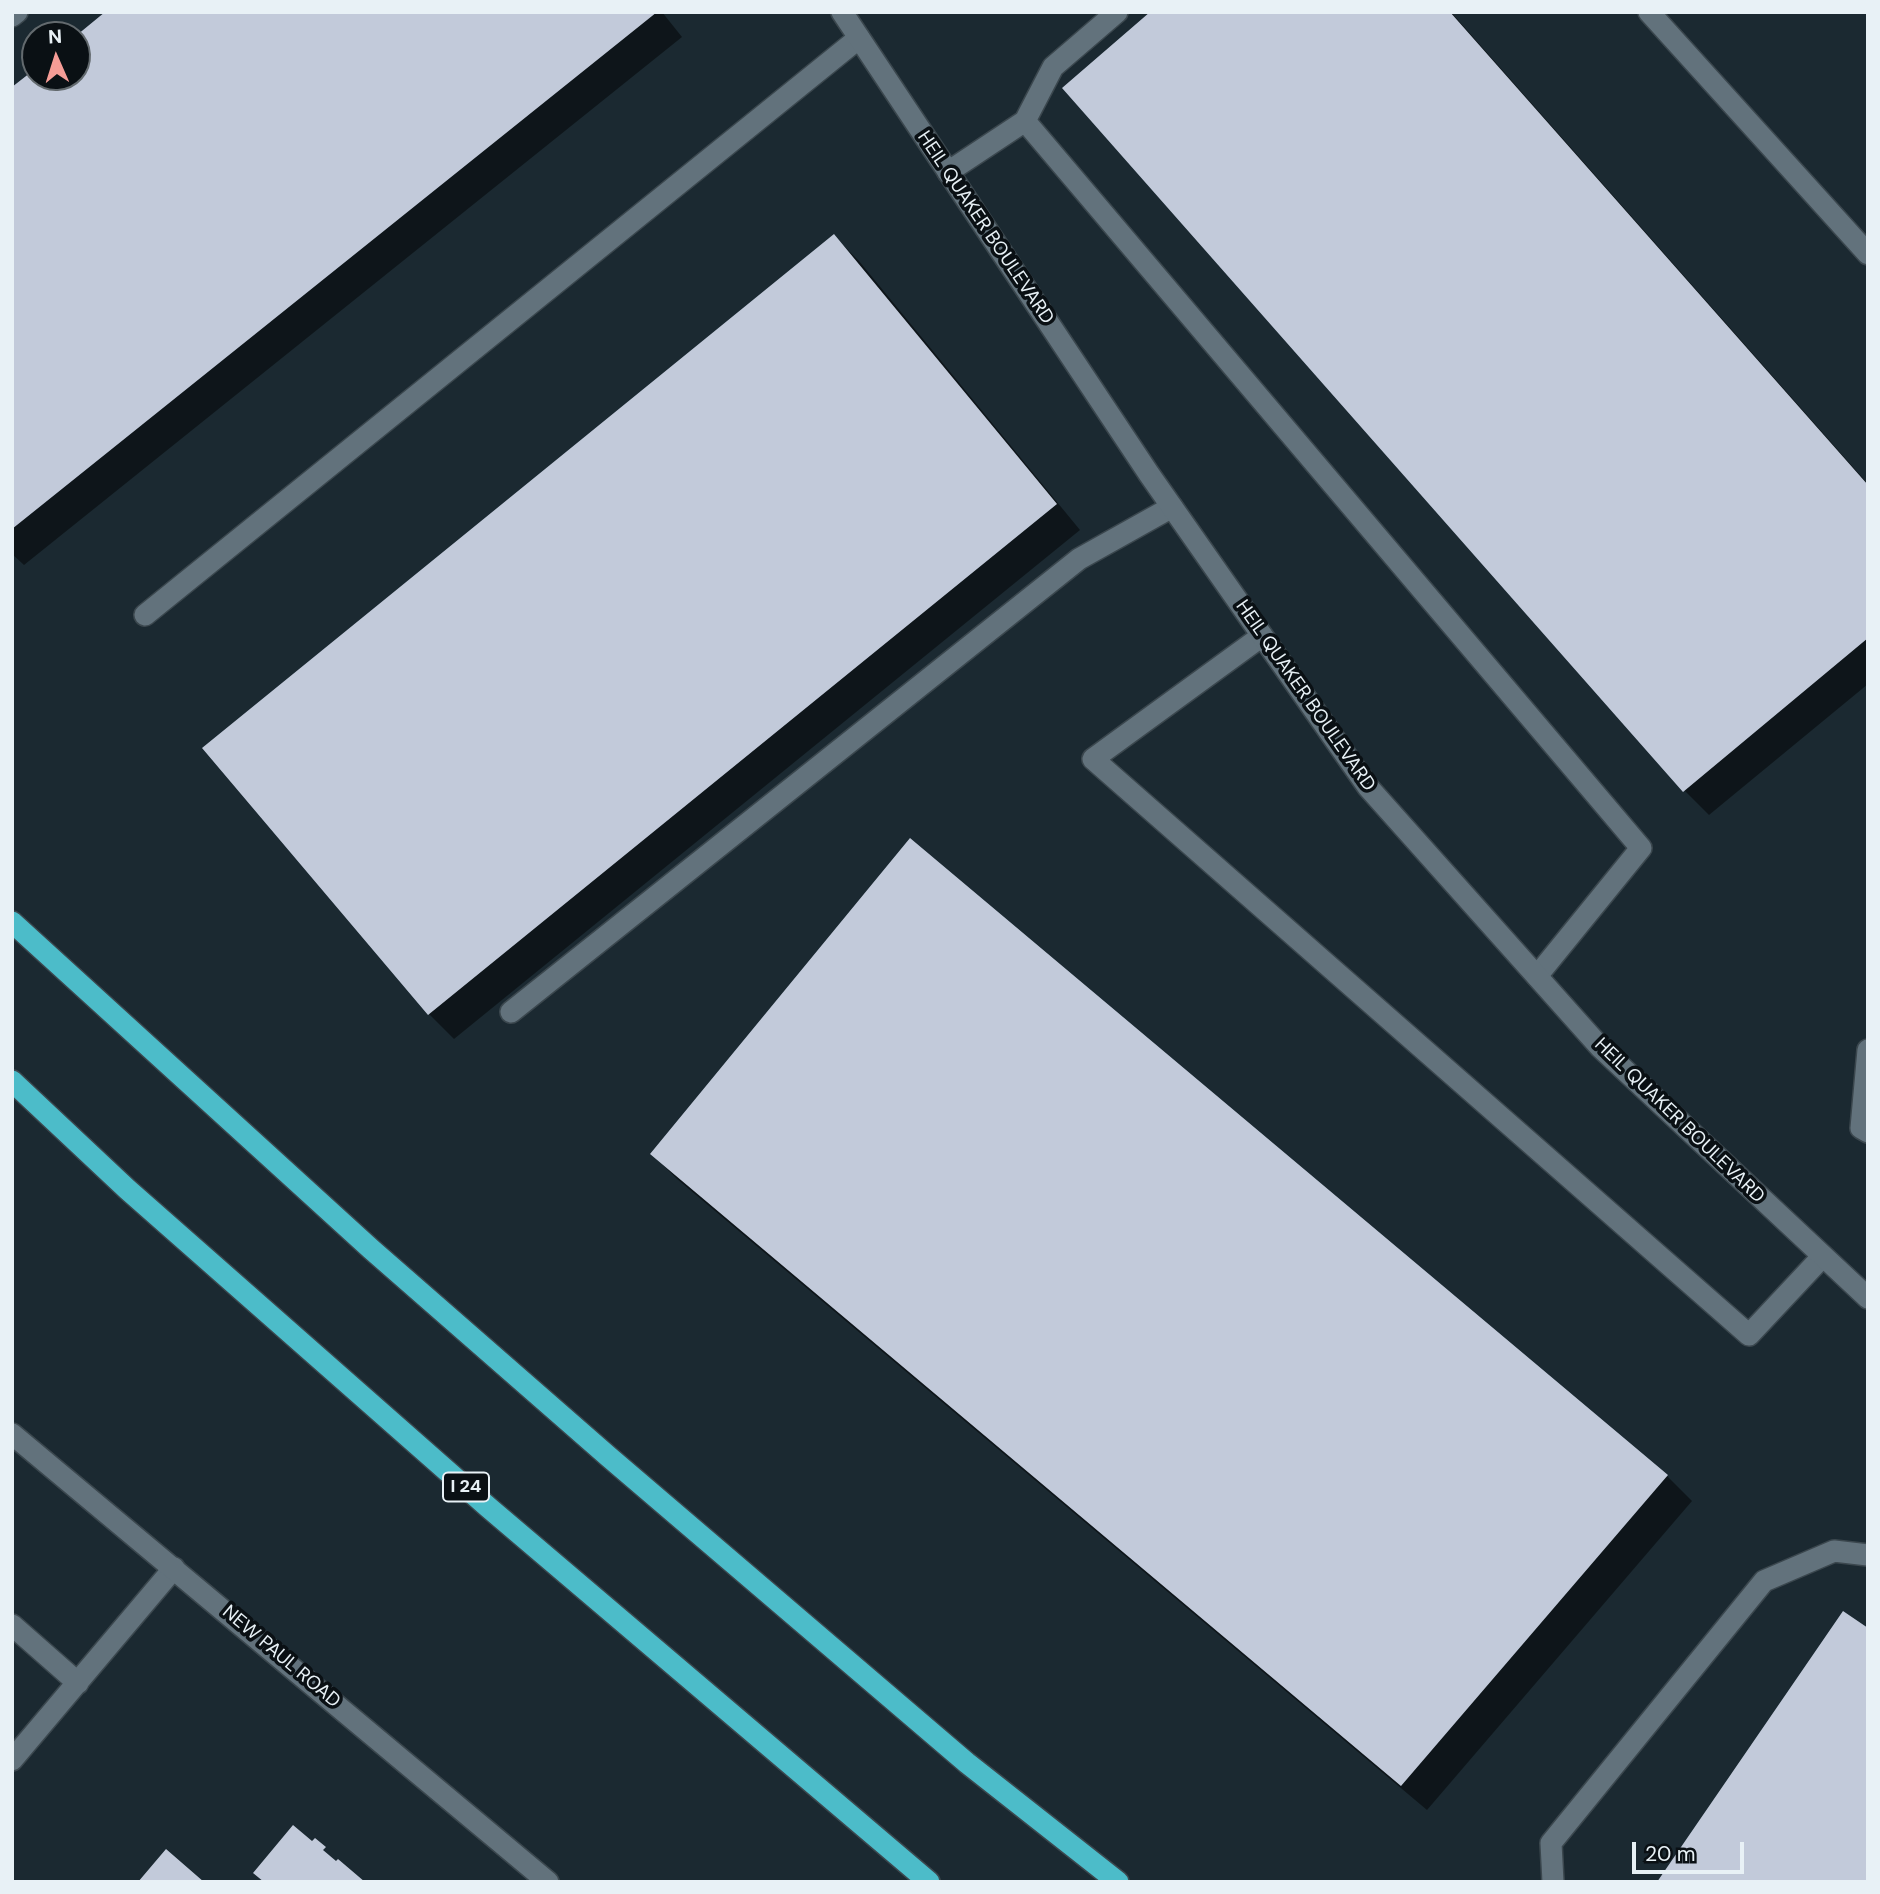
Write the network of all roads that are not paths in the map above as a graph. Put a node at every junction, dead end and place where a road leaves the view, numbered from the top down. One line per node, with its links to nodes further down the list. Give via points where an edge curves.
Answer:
1 (17, 12): 5 (street)
2 (842, 12): 6 (street, HEIL QUAKER BOULEVARD)
3 (1117, 12): 7 (street, via 1053,67)
4 (1649, 12): 9 (street)
5 (12, 16)
6 (859, 38): 8 (street, HEIL QUAKER BOULEVARD); 11 (street)
7 (1025, 121): 8 (street); 14 (street, via 1641,849)
8 (948, 172): 10 (street, HEIL QUAKER BOULEVARD)
9 (1868, 254)
10 (1172, 507): 12 (street, HEIL QUAKER BOULEVARD); 15 (street, via 1079,559)
11 (145, 615)
12 (1262, 636): 14 (street, HEIL QUAKER BOULEVARD, via 1368,787); 19 (street, via 1093,759 1748,1335)
13 (12, 922): 29 (highway, via 371,1249 609,1457 967,1763)
14 (1537, 976): 19 (street, HEIL QUAKER BOULEVARD, via 1600,1047)
15 (511, 1012)
16 (1868, 1050): 18 (street, via 1861,1128)
17 (12, 1082): 28 (highway, I 24, via 488,1507)
18 (1868, 1132)
19 (1822, 1257): 20 (street, HEIL QUAKER BOULEVARD)
20 (1868, 1298)
21 (12, 1434): 23 (street, NEW PAUL ROAD)
22 (1868, 1555): 30 (street, via 1834,1551 1764,1581 1551,1843)
23 (174, 1568): 25 (street); 27 (street, NEW PAUL ROAD)
24 (12, 1625): 25 (street)
25 (78, 1683): 26 (street)
26 (12, 1760)
27 (548, 1882)
28 (929, 1882)
29 (1118, 1882)
30 (1553, 1882)

